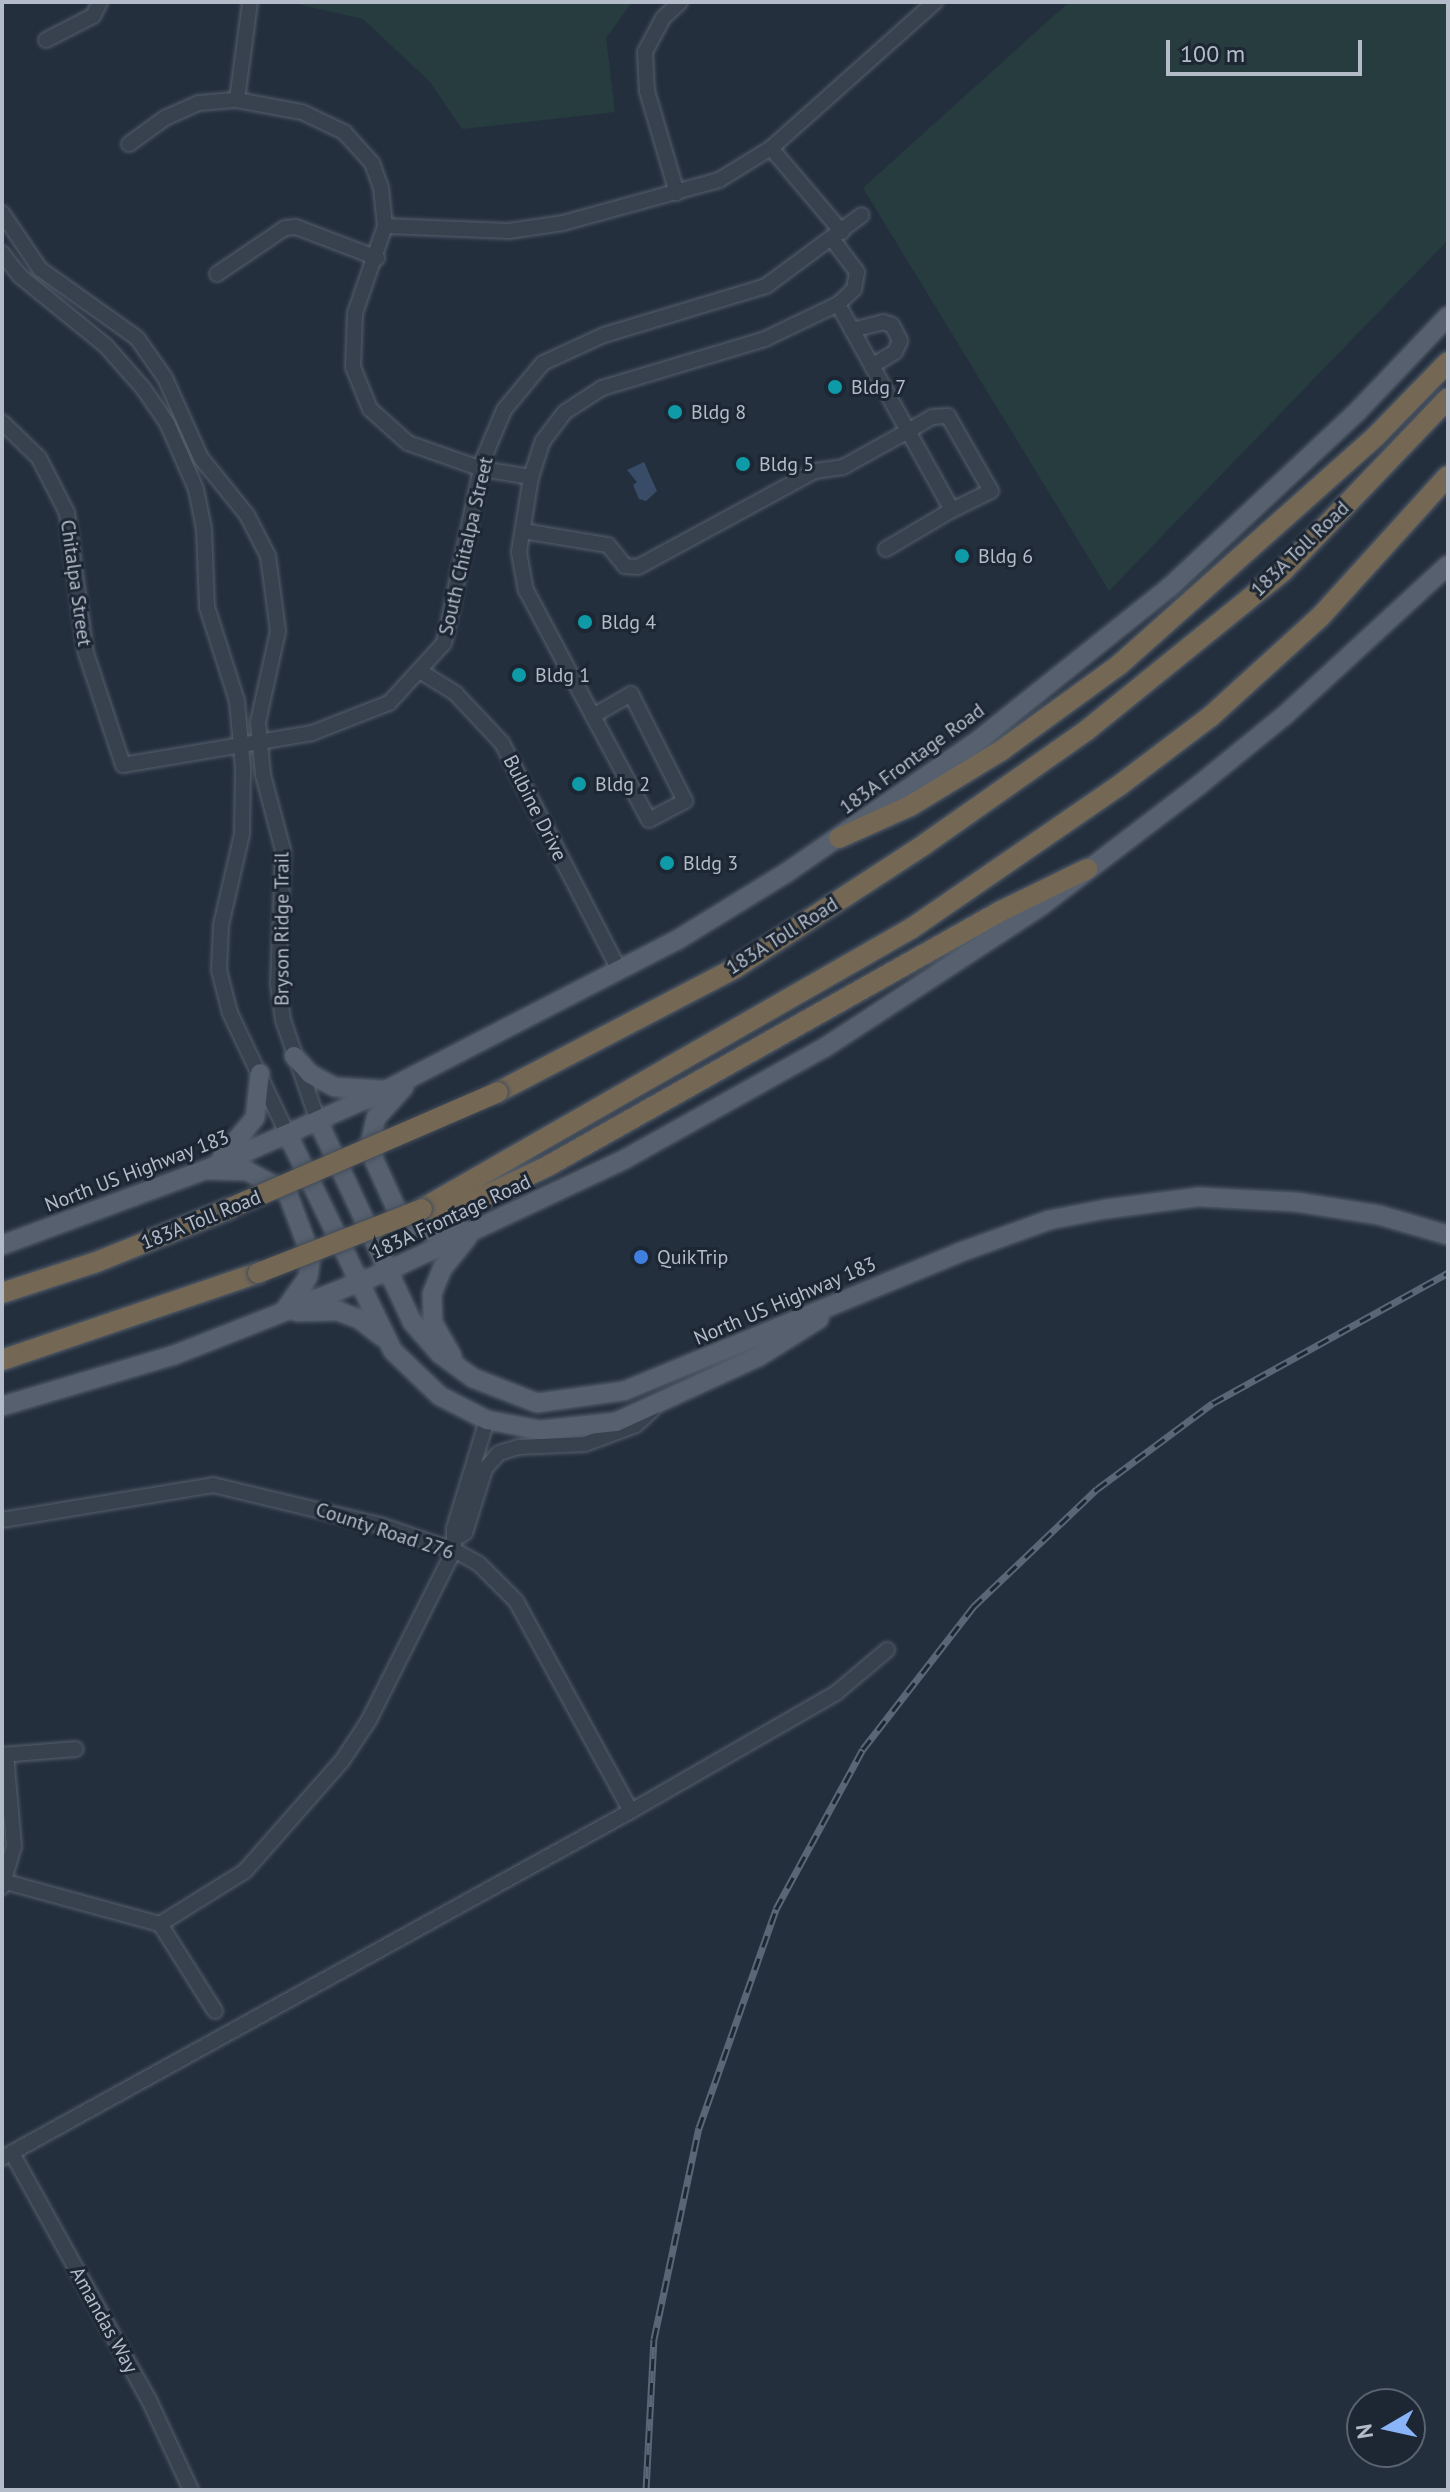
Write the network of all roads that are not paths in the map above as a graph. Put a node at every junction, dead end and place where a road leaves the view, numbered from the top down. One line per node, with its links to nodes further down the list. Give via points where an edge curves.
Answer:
1 (100, 2): 5 (street, via 93,16)
2 (250, 2): 6 (street)
3 (680, 2): 9 (street, via 663,18 645,52 647,91)
4 (935, 2): 8 (street)
5 (46, 40)
6 (237, 100): 7 (street, via 199,103 165,118); 12 (street, via 302,112 344,132 372,163)
7 (129, 144)
8 (771, 148): 9 (street, via 719,180); 13 (street)
9 (677, 193): 12 (street, via 509,231)
10 (2, 213): 34 (street, Bryson Ridge Trail, via 40,269 137,338 165,378 201,458 259,534 277,595 278,631 265,676)
11 (862, 215): 13 (street, South Chitalpa Street)
12 (385, 226): 15 (street)
13 (837, 236): 17 (street, via 857,272 854,289); 25 (street, South Chitalpa Street, via 766,286 604,335 543,363 504,410)
14 (2, 253): 35 (street, via 20,276 106,346 167,423 202,507 207,607 237,701)
15 (377, 258): 16 (street, via 296,227 285,228); 25 (street, via 355,313 353,367 370,409 408,443)
16 (217, 274)
17 (838, 304): 19 (street); 27 (street, via 765,339 602,388 565,412 543,441)
18 (1448, 316): 36 (main road, 183A Frontage Road, via 1357,412 1170,587 980,739)
19 (852, 330): 21 (street); 21 (street, via 883,322 892,325 900,341 895,352)
20 (1448, 362): 36 (highway, via 1376,436 1119,665 1002,750 910,806)
21 (872, 366): 24 (street)
22 (1448, 398): 52 (highway, 183A Toll Road, bridge, via 1282,572 1087,730 735,968 498,1092 228,1209)
23 (2, 422): 35 (street, Chitalpa Street, via 39,458 67,513 86,653 123,765)
24 (908, 431): 28 (street); 28 (street, via 932,417 948,416 991,491); 29 (street, via 843,467 815,471 638,567 625,566 608,545 596,541)
25 (482, 469): 27 (street); 32 (street, South Chitalpa Street, via 457,600 444,643)
26 (1448, 476): 46 (highway, via 1320,617 1210,717 1120,785 912,928)
27 (531, 477): 29 (street)
28 (952, 510): 30 (street)
29 (523, 531): 33 (street, via 519,552 526,590)
30 (886, 549)
31 (1448, 565): 37 (main road, 183A Frontage Road, via 1284,716)
32 (423, 673): 34 (street, South Chitalpa Street, via 389,703 361,717); 38 (street, Bulbine Drive, via 456,694 502,743)
33 (593, 716): 33 (street, via 649,820 685,801 631,694)
34 (260, 744): 35 (street, Chitalpa Street); 39 (street, Bryson Ridge Trail, via 283,850 278,984)
35 (242, 746): 40 (street, via 242,834 218,948 230,1013)
36 (839, 838): 38 (main road, 183A Frontage Road, via 677,940)
37 (1087, 869): 46 (highway, via 1001,911 548,1166 466,1205); 47 (main road, 183A Frontage Road, via 1041,906 824,1048 625,1159)
38 (618, 968): 41 (main road, 183A Frontage Road)
39 (294, 1056): 42 (main road, via 310,1074 334,1087); 43 (street, Bryson Ridge Trail)
40 (260, 1073): 44 (street); 45 (main road, via 255,1118)
41 (414, 1076): 42 (main road, 183A Frontage Road); 47 (main road, via 376,1118 370,1145 374,1160 396,1208 413,1224 438,1233)
42 (386, 1090): 43 (main road, 183A Frontage Road)
43 (318, 1121): 44 (main road, North US Highway 183); 50 (main road)
44 (288, 1135): 45 (main road, North US Highway 183); 51 (main road, North US Highway 183)
45 (211, 1166): 49 (main road, North US Highway 183); 54 (main road, via 247,1171 287,1192 303,1224 311,1256 302,1291)
46 (422, 1209): 56 (highway, bridge, via 258,1273)
47 (473, 1233): 50 (main road, 183A Frontage Road); 57 (main road, via 442,1269 431,1300 436,1330)
48 (1448, 1235): 53 (main road, North US Highway 183, via 1379,1215 1296,1202 1185,1199 1049,1220)
49 (2, 1245)
50 (385, 1272): 51 (main road, 183A Frontage Road); 57 (main road, via 412,1322)
51 (359, 1283): 54 (main road, 183A Frontage Road); 55 (main road, North US Highway 183)
52 (2, 1293)
53 (842, 1305): 58 (main road, North US Highway 183, via 624,1391); 60 (main road, North US Highway 183, via 758,1357)
54 (283, 1313): 55 (main road, via 338,1311 367,1323); 59 (main road, via 174,1355)
55 (388, 1344): 61 (main road, North US Highway 183, via 427,1386)
56 (2, 1360)
57 (459, 1369): 58 (main road)
58 (537, 1403): 61 (main road, North US Highway 183)
59 (2, 1406)
60 (654, 1408): 61 (main road, North US Highway 183, via 601,1426 555,1430); 63 (street, via 636,1425 597,1440 499,1453 485,1469 465,1533)
61 (487, 1420): 63 (street, via 454,1528)
62 (2, 1520): 63 (street, County Road 276, via 213,1485)
63 (455, 1544): 67 (street, County Road 276, via 516,1601); 69 (street, via 369,1720 342,1761 245,1871)
64 (887, 1650): 67 (street, via 836,1693)
65 (76, 1749): 66 (street)
66 (4, 1755): 68 (street, via 14,1846)
67 (631, 1811): 71 (street)
68 (4, 1885): 69 (street)
69 (160, 1924): 70 (street)
70 (215, 2011)
71 (7, 2156): 72 (street, Amandas Way, via 149,2400)
72 (191, 2490)

